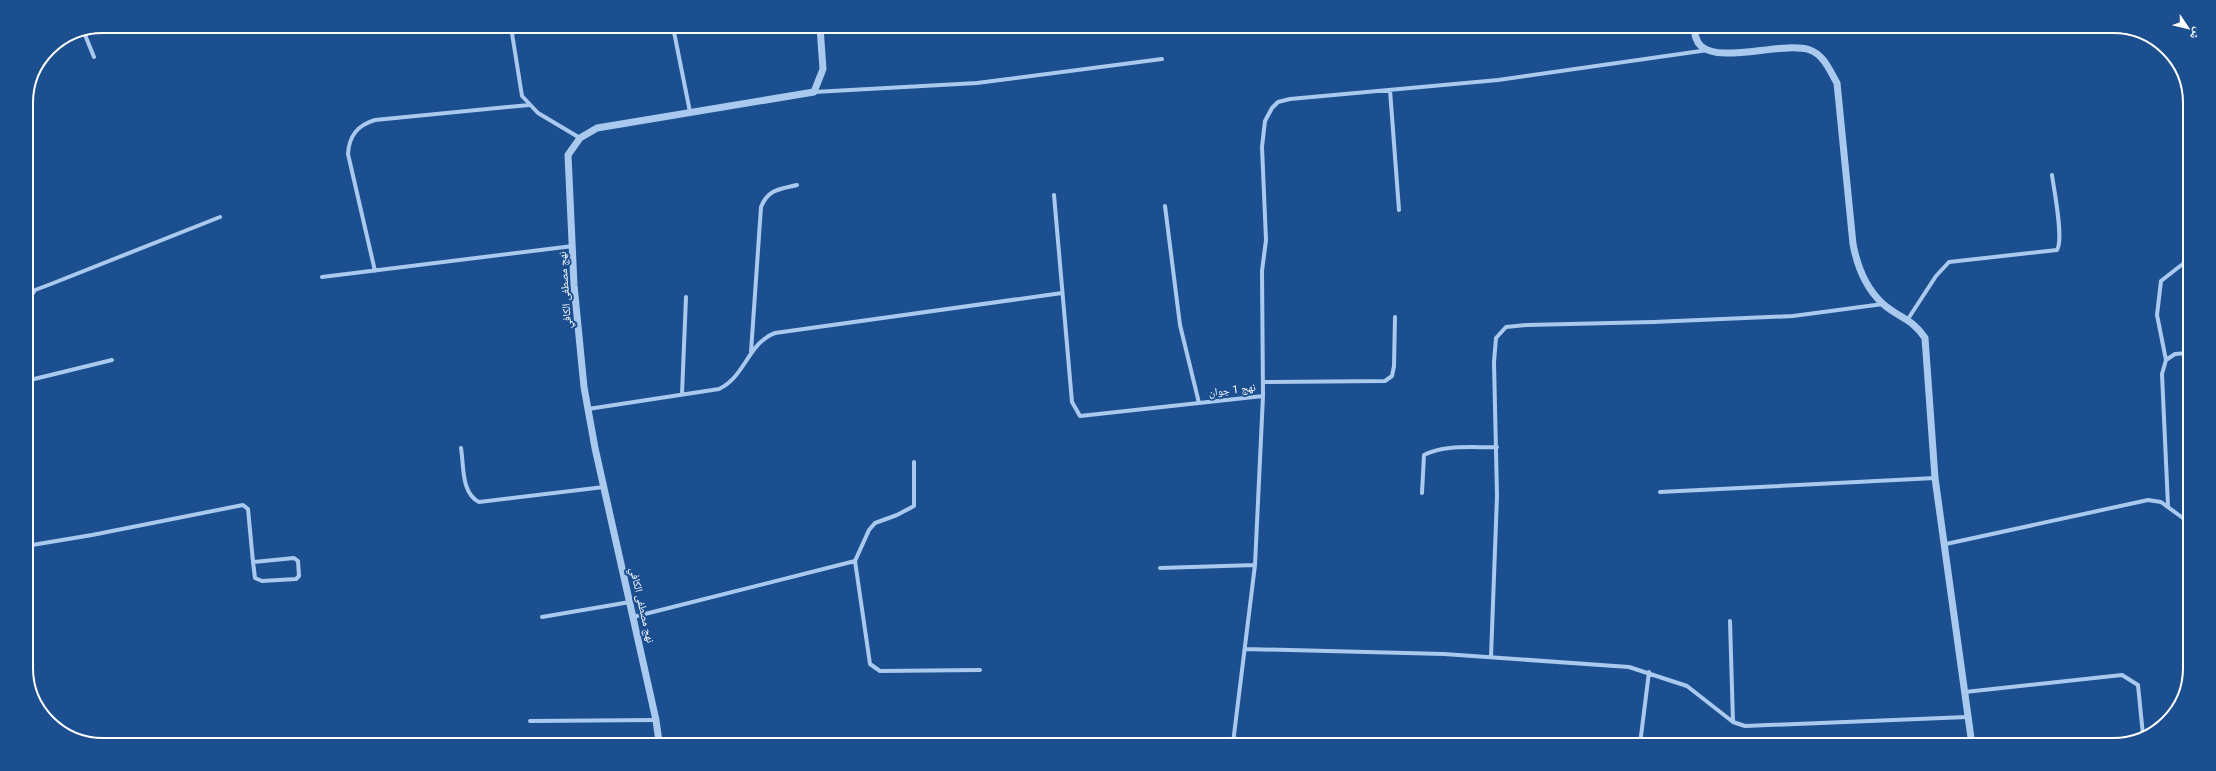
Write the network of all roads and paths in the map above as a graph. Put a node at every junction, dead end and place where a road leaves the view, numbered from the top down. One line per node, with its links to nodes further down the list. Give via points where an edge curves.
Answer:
1 (512, 33): 11 (street, via 519,87)
2 (675, 33): 12 (street)
3 (820, 33): 10 (street, via 823,69)
4 (1695, 33): 6 (street, via 1700,46)
5 (85, 35): 7 (street)
6 (1708, 50): 9 (street, via 1498,80); 27 (street, via 1724,53 1797,48 1811,50 1826,62 1836,83 1856,263 1874,294)
7 (94, 57)
8 (1162, 59): 10 (street, via 977,83)
9 (1390, 90): 18 (street); 35 (street, via 1290,99 1278,102 1265,121 1262,147 1266,240 1262,271)
10 (814, 92): 12 (street, نهج مصطفى الكافي)
11 (529, 105): 13 (street); 22 (street, via 375,120 366,122 358,128 352,135 348,154)
12 (690, 112): 13 (street, نهج مصطفى الكافي, via 597,128)
13 (580, 138): 20 (street, نهج مصطفى الكافي, via 568,155)
14 (2052, 175): 29 (street, via 2060,246 2057,250 1949,262 1936,276)
15 (797, 185): 31 (street, via 770,191 764,197 761,207)
16 (1054, 195): 24 (street, نهج 1 جوان)
17 (1165, 206): 38 (street, via 1180,325)
18 (1399, 210)
19 (220, 217): 25 (street, via 36,290)
20 (572, 246): 22 (street); 39 (street, نهج مصطفى الكافي)
21 (2183, 264): 33 (street, via 2161,281 2157,315)
22 (375, 270): 23 (street)
23 (322, 277)
24 (1062, 293): 31 (street, via 775,333 766,336); 38 (street, نهج 1 جوان, via 1072,402 1080,416)
25 (33, 294)
26 (686, 297): 36 (street)
27 (1883, 304): 29 (street); 41 (street, via 1793,316 1506,327 1496,338 1495,346)
28 (1395, 317): 35 (street, via 1394,366 1392,376 1385,381)
29 (1908, 319): 43 (street, via 1925,338)
30 (2183, 353): 33 (street, via 2175,354)
31 (751, 354): 36 (street, via 729,384 719,389)
32 (112, 360): 34 (street)
33 (2166, 360): 47 (street, via 2162,374)
34 (33, 379)
35 (1263, 382): 37 (street)
36 (682, 394): 39 (street)
37 (1263, 396): 38 (street, نهج 1 جوان); 53 (street, نهج 1 جوان)
38 (1199, 403)
39 (588, 409): 44 (street, نهج مصطفى الكافي)
40 (461, 448): 44 (street, via 467,491 472,499 479,502)
41 (1497, 448): 45 (street, via 1432,451 1424,455); 60 (street)
42 (914, 462): 51 (street, via 914,506 875,523 869,530)
43 (1935, 478): 46 (street); 49 (street)
44 (604, 487): 55 (street, نهج مصطفى الكافي)
45 (1422, 492)
46 (1660, 492)
47 (2168, 506): 48 (street); 49 (street, via 2148,500)
48 (2183, 518)
49 (1946, 544): 63 (street)
50 (33, 545): 52 (street, via 243,505 248,509)
51 (855, 561): 57 (street); 61 (street, via 870,664 880,671)
52 (253, 562): 52 (street, via 255,578 259,581 294,580 299,576 298,561 294,558)
53 (1255, 565): 54 (street); 59 (street, نهج 1 جوان)
54 (1160, 568)
55 (630, 602): 56 (street); 57 (street, نهج مصطفى الكافي)
56 (542, 616)
57 (633, 617): 65 (street, نهج مصطفى الكافي)
58 (1730, 621): 67 (street)
59 (1246, 649): 60 (street); 70 (street, نهج 1 جوان)
60 (1491, 657): 62 (street, via 1629,667)
61 (980, 670)
62 (1649, 672): 67 (street, via 1688,686); 71 (street)
63 (1965, 692): 64 (street); 68 (street, via 2122,675 2138,684)
64 (1967, 717): 67 (street, via 1745,726); 72 (street)
65 (656, 720): 66 (street); 69 (street, نهج مصطفى الكافي)
66 (530, 721)
67 (1733, 722)
68 (2143, 731)
69 (658, 738)
70 (1234, 738)
71 (1641, 738)
72 (1971, 738)

